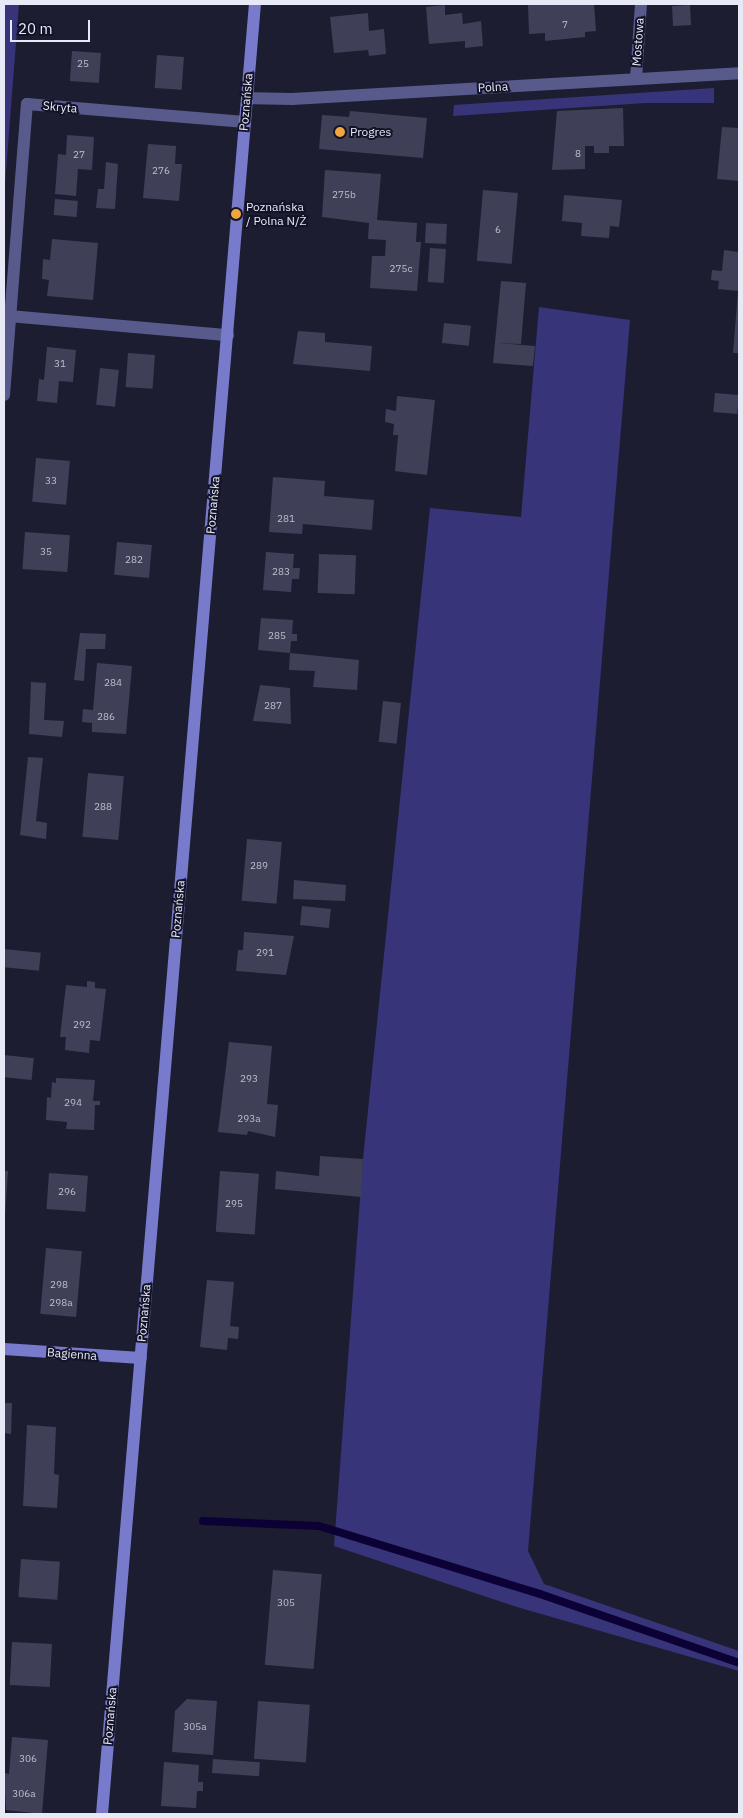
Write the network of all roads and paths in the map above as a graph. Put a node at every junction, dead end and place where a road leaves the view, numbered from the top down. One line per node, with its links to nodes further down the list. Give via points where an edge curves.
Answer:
1 (255, 4): 5 (main road, Poznańska)
2 (641, 4): 4 (street, Mostowa)
3 (739, 74): 4 (street, Polna)
4 (636, 79): 5 (street, Polna, via 292,99)
5 (247, 98): 6 (main road, Poznańska)
6 (245, 122): 7 (street, Skryta, via 27,104); 8 (main road, Poznańska)
7 (9, 316): 8 (street); 9 (street, Skryta)
8 (228, 334): 11 (main road, Poznańska)
9 (4, 395)
10 (4, 1349): 11 (main road, Bagienna)
11 (140, 1358): 12 (main road, Poznańska)
12 (102, 1814)

